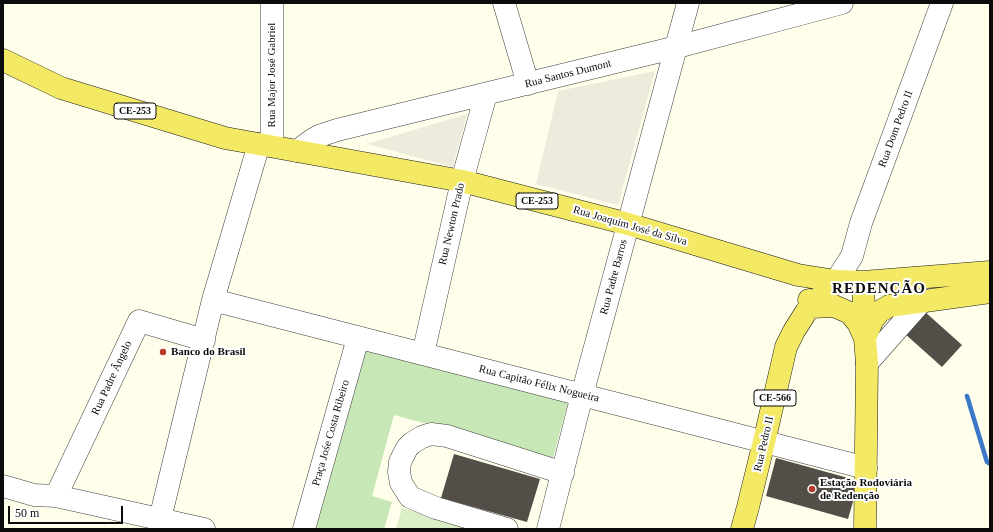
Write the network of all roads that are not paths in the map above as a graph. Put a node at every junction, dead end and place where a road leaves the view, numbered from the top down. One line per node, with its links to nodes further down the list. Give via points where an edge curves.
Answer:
1 (272, 3): 10 (street, Rua Major José Gabriel)
2 (504, 3): 8 (street)
3 (688, 3): 6 (street, Rua Padre Barros)
4 (842, 3): 6 (street, Rua Santos Dumont)
5 (942, 3): 14 (street, Rua Dom Pedro II, via 861,224)
6 (677, 47): 8 (street, Rua Santos Dumont); 13 (street, Rua Padre Barros)
7 (3, 60): 10 (main road, CE-253, via 61,88 225,138)
8 (528, 84): 9 (street, Rua Santos Dumont)
9 (486, 94): 11 (street, Rua Santos Dumont, via 325,134); 12 (street, Rua Newton Prado)
10 (265, 145): 11 (main road, Rua Joaquim José da Silva / CE-253); 20 (street)
11 (298, 150): 12 (main road, Rua Joaquim José da Silva / CE-253)
12 (462, 181): 13 (main road, Rua Joaquim José da Silva / CE-253); 26 (street, Rua Newton Prado)
13 (628, 224): 16 (main road, Rua Joaquim José da Silva / CE-253); 28 (street, Rua Padre Barros)
14 (852, 256): 17 (street, Rua Dom Pedro II); 18 (street)
15 (990, 272): 18 (main road, CE-253)
16 (798, 275): 17 (main road, Rua Joaquim José da Silva / CE-253); 22 (main road)
17 (836, 281): 18 (main road, Rua Joaquim José da Silva / CE-253); 22 (main road, Rua Pedro II / CE-566)
18 (863, 282): 24 (main road)
19 (990, 292): 21 (main road)
20 (213, 300): 23 (street, Rua Capitão Félix Nogueira); 25 (street)
21 (922, 301): 24 (main road, via 889,306 879,312 872,321); 27 (street)
22 (811, 307): 24 (main road, via 834,306 850,313); 29 (main road, Rua Pedro II / CE-566, via 786,346)
23 (358, 338): 26 (street, Rua Capitão Félix Nogueira); 36 (street, Praça Jośe Costa Ribeiro)
24 (865, 339): 27 (main road)
25 (204, 340): 33 (street, Rua Padre Ângelo, via 139,321); 34 (street)
26 (423, 354): 28 (street, Rua Capitão Félix Nogueira)
27 (867, 363): 30 (main road)
28 (582, 395): 29 (street, Rua Capitão Félix Nogueira); 31 (street, Rua Padre Barros)
29 (764, 442): 30 (street, Rua Capitão Félix Nogueira); 39 (main road, Rua Pedro II / CE-566)
30 (866, 468): 40 (main road)
31 (563, 473): 37 (street, via 447,436 431,434 407,448 398,472 401,483 410,497 436,508); 38 (street, Rua Padre Barros)
32 (3, 486): 33 (street, via 34,495)
33 (56, 496): 34 (street)
34 (160, 519): 35 (street)
35 (204, 529)
36 (304, 529)
37 (507, 529)
38 (548, 529)
39 (742, 529)
40 (865, 529)

